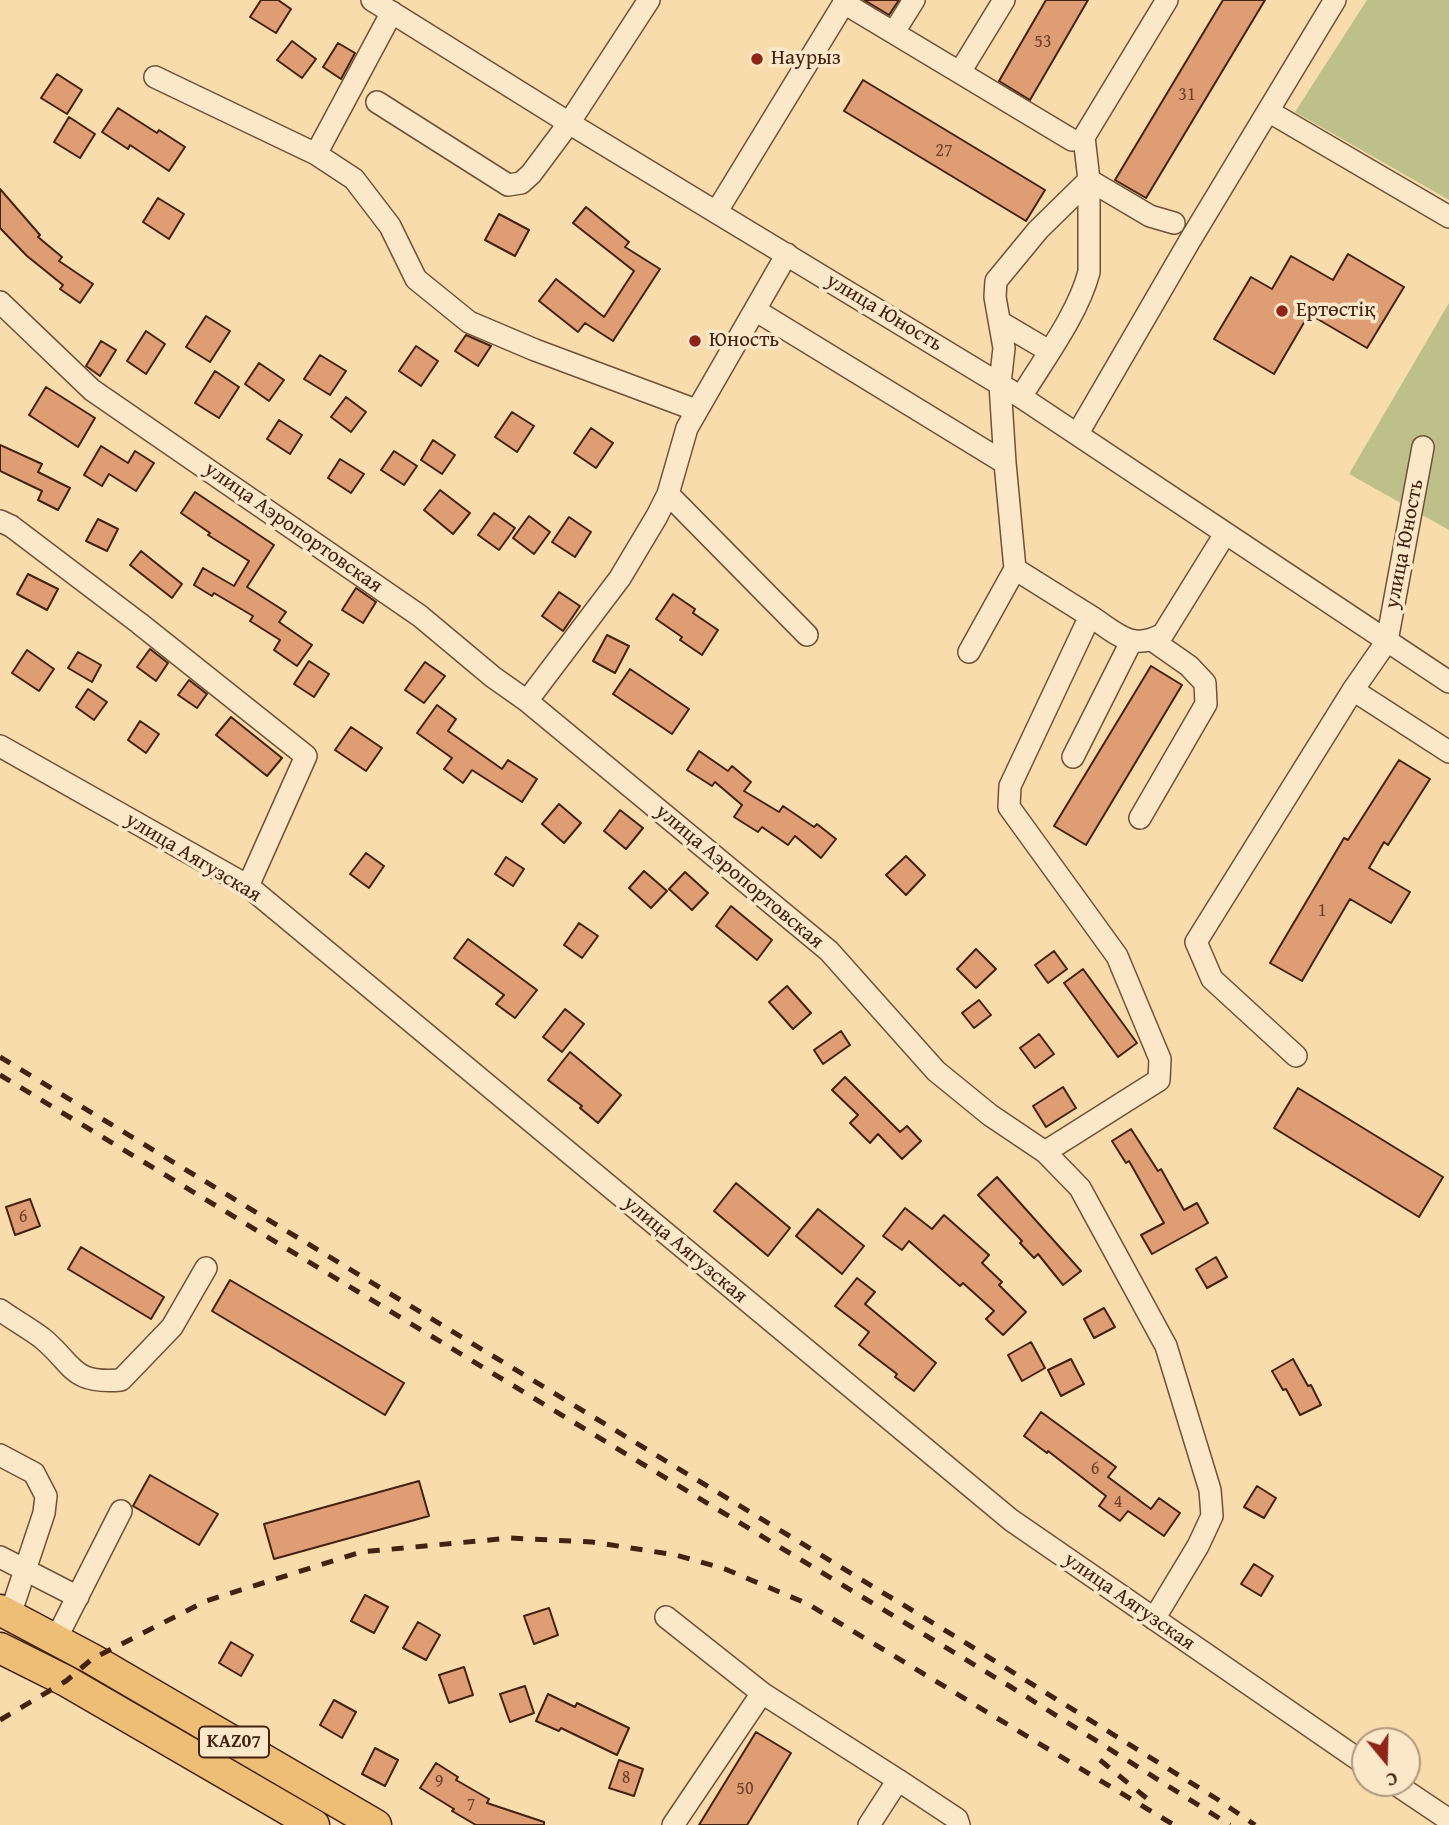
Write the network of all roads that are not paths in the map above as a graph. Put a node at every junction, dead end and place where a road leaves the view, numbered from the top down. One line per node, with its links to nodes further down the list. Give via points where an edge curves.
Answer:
1 (372, 0): 7 (street, улица Юность)
2 (649, 0): 13 (street)
3 (914, 0): 8 (street)
4 (1004, 0): 9 (street)
5 (1167, 0): 16 (street, via 1084,137)
6 (1335, 0): 12 (street)
7 (392, 12): 13 (street, улица Юность); 15 (street)
8 (894, 32): 9 (street); 17 (street, via 844,3)
9 (960, 72): 14 (street)
10 (155, 77): 15 (street)
11 (377, 103): 13 (street, via 508,185 521,183 531,174)
12 (1268, 111): 18 (street); 28 (street)
13 (569, 123): 17 (street, улица Юность)
14 (1072, 140)
15 (316, 154): 27 (street, via 354,179 390,226 416,279 469,322)
16 (1089, 180): 19 (street, via 1150,216); 23 (street, via 1038,230 996,281); 24 (street, via 1089,271 1078,303)
17 (717, 211): 20 (street, улица Юность)
18 (1449, 217)
19 (1174, 223)
20 (786, 254): 22 (street); 25 (street, улица Юность)
21 (0, 302): 42 (street, улица Аэропортовская, via 92,390 420,616)
22 (755, 310): 27 (street); 30 (street)
23 (1000, 322): 24 (street); 25 (street, via 1004,348)
24 (1049, 351): 26 (street)
25 (1000, 384): 26 (street, улица Юность); 30 (street)
26 (1021, 397): 28 (street, улица Юность)
27 (696, 410): 31 (street)
28 (1079, 433): 33 (street, улица Юность)
29 (1423, 447): 38 (street, улица Юность)
30 (1005, 463): 34 (street)
31 (668, 494): 36 (street); 42 (street, via 620,578)
32 (0, 521): 47 (street, via 139,623 306,756)
33 (1225, 534): 37 (street, via 1163,634); 38 (street, улица Юность)
34 (1015, 569): 35 (street); 39 (street)
35 (1090, 616): 37 (street); 49 (street, via 1010,786 1009,807 1117,956 1160,1059 1159,1080)
36 (807, 635)
37 (1142, 641): 45 (street); 46 (street, via 1189,666 1205,683 1206,704)
38 (1387, 641): 40 (street, улица Юность); 41 (street)
39 (969, 652)
40 (1449, 682)
41 (1353, 690): 44 (street); 48 (street, via 1196,942 1212,979)
42 (527, 701): 49 (street, улица Аэропортовская, via 829,951 936,1071)
43 (0, 746): 47 (street, улица Аягузская)
44 (1449, 752)
45 (1073, 757)
46 (1140, 818)
47 (248, 886): 59 (street, улица Аягузская, via 1012,1520)
48 (1296, 1056)
49 (1045, 1152): 59 (street, улица Аэропортовская, via 1080,1188 1166,1346 1210,1490 1212,1516)
50 (206, 1268): 51 (street, via 172,1327 121,1380 84,1377 43,1339)
51 (0, 1310)
52 (0, 1455): 55 (street, via 33,1473 46,1496)
53 (121, 1511): 56 (street)
54 (0, 1557): 55 (street)
55 (24, 1569): 56 (street); 57 (street)
56 (78, 1597): 60 (street)
57 (5, 1612): 60 (highway, KAZ07)
58 (666, 1617): 62 (street)
59 (1154, 1619): 63 (street, улица Аягузская)
60 (56, 1639): 68 (highway, KAZ07)
61 (0, 1648): 67 (highway, KAZ07, via 66,1681)
62 (762, 1693): 64 (street); 69 (street)
63 (1351, 1753)
64 (898, 1780): 70 (street); 71 (street, via 957,1819)
65 (1415, 1797): 66 (street)
66 (1449, 1820)
67 (314, 1825)
68 (376, 1825)
69 (673, 1825)
70 (869, 1825)
71 (959, 1825)

